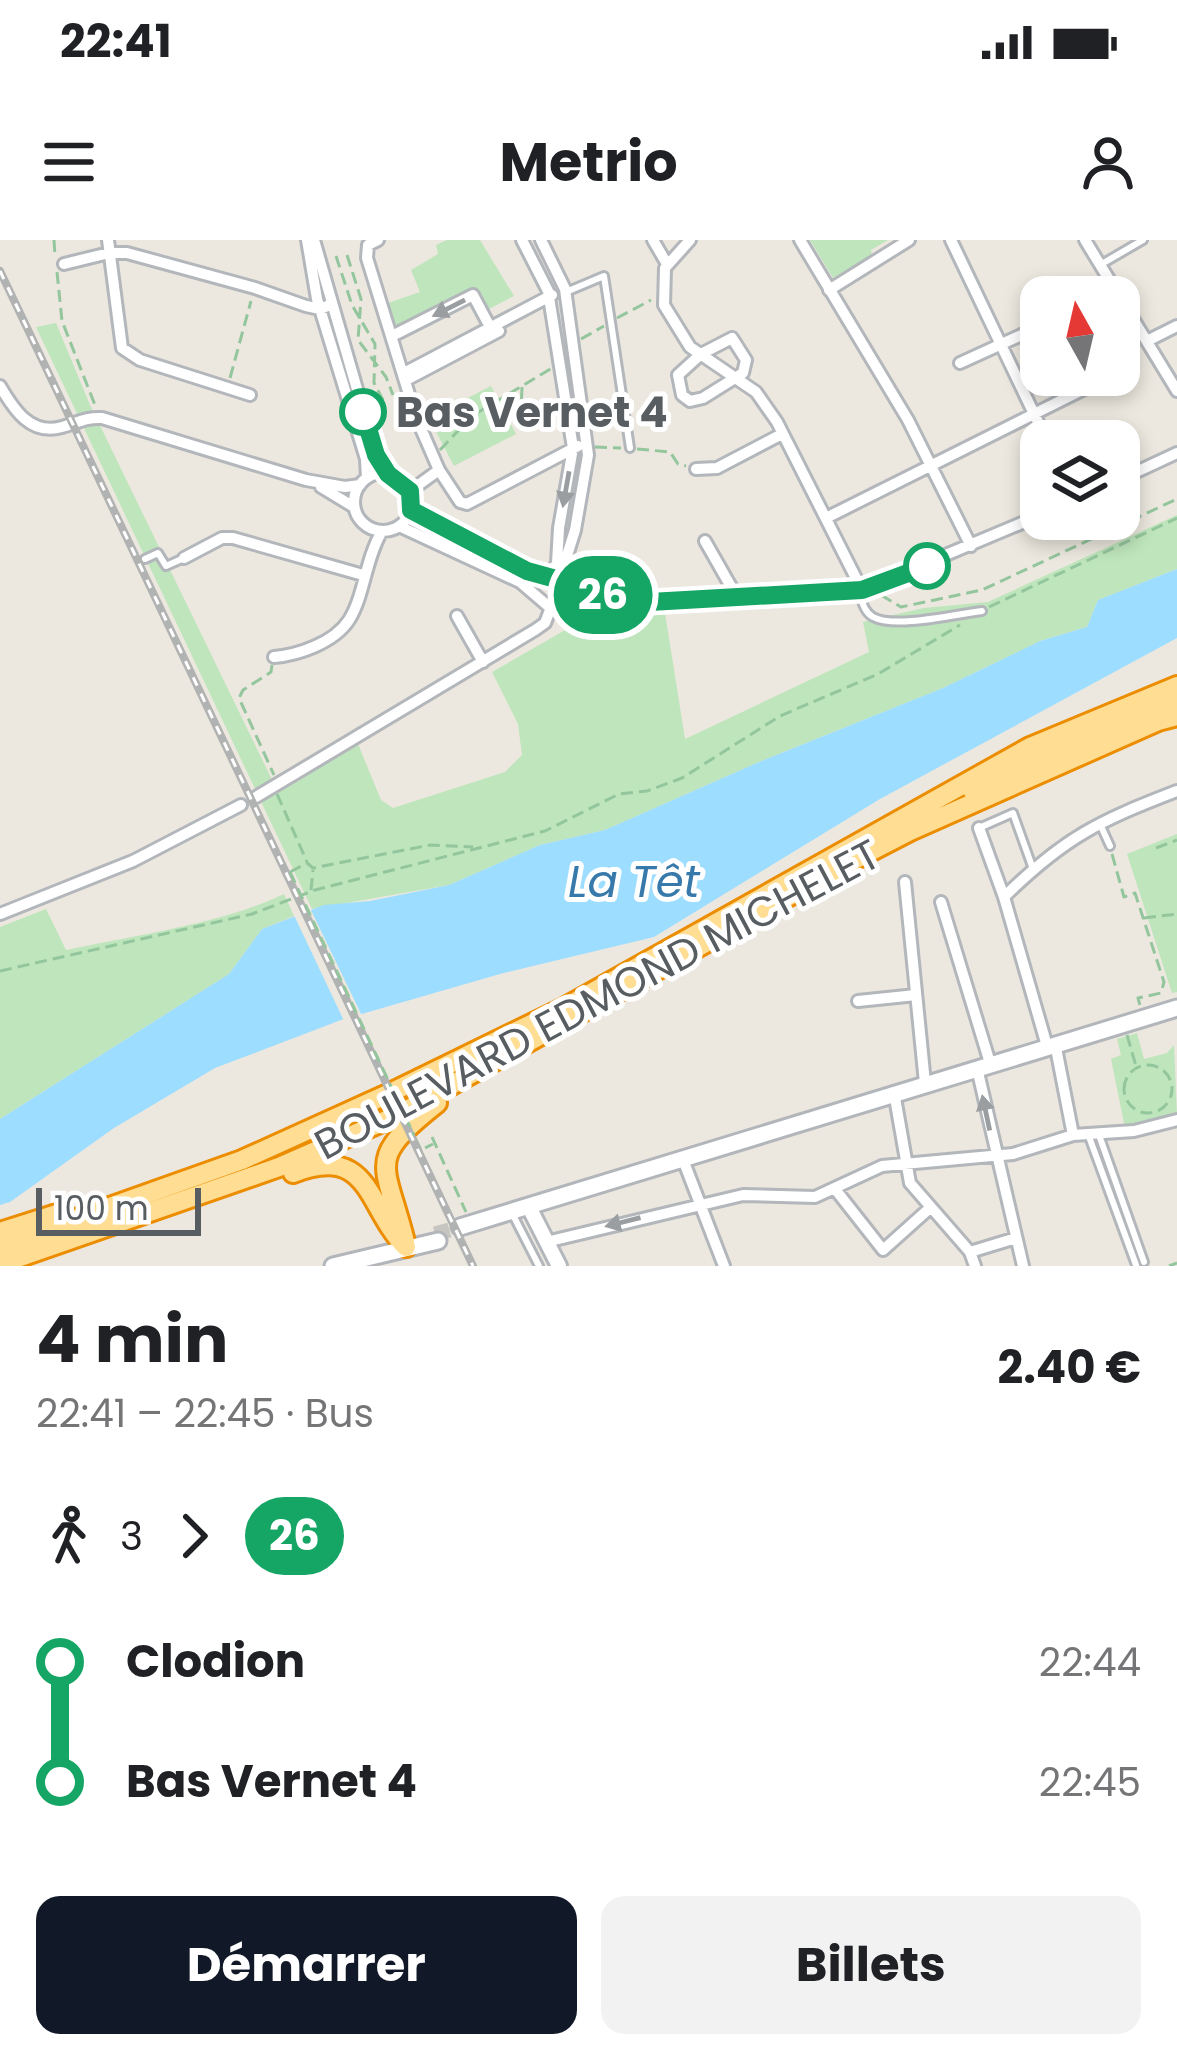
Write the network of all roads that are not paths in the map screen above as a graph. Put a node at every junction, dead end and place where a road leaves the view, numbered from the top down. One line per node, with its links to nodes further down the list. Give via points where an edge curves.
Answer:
1 (311, 240): 19 (street); 19 (street)
2 (378, 240): 23 (street, via 368,251)
3 (522, 240): 18 (street)
4 (541, 240): 17 (street)
5 (652, 240): 14 (street)
6 (690, 240): 14 (street)
7 (800, 240): 16 (street)
8 (909, 240): 16 (street)
9 (951, 240): 25 (street)
10 (1085, 240): 15 (street)
11 (1143, 240): 15 (lane)
12 (108, 247): 13 (street); 19 (street); 32 (street, via 122,348)
13 (64, 264)
14 (667, 264): 26 (street, via 664,305)
15 (1100, 265): 24 (street)
16 (829, 290): 41 (street)
17 (566, 292): 18 (street); 37 (street); 39 (lane, via 604,276)
18 (550, 300): 21 (street); 28 (street); 38 (street)
19 (322, 304): 45 (street); 47 (street, via 366,459)
20 (1177, 326): 24 (street)
21 (490, 327): 23 (street, one-way to 23, via 473,295); 28 (street)
22 (1020, 336): 25 (street)
23 (392, 337): 28 (street)
24 (1147, 341): 31 (street)
25 (999, 345): 27 (street); 34 (street)
26 (701, 355): 29 (street); 29 (street, via 732,338 746,360); 29 (street, via 678,375 690,401)
27 (960, 363)
28 (405, 376): 43 (street)
29 (736, 377): 36 (street)
30 (0, 386): 46 (street, via 24,421 42,428 96,418)
31 (1177, 391)
32 (250, 395)
33 (1070, 396): 34 (street)
34 (1034, 414): 35 (street); 41 (street)
35 (1037, 420)
36 (782, 434): 42 (street, via 717,468); 51 (street)
37 (587, 444): 38 (street); 62 (street, via 588,470)
38 (573, 448): 43 (street, via 467,504); 62 (street, one-way to 62)
39 (630, 448)
40 (1177, 453): 44 (street)
41 (931, 466): 51 (street); 57 (street)
42 (696, 469)
43 (439, 470): 48 (street)
44 (1140, 470)
45 (388, 474): 47 (street); 48 (street)
46 (307, 480): 47 (street); 49 (street)
47 (363, 482): 49 (street)
48 (410, 491): 50 (street)
49 (354, 507): 53 (street)
50 (411, 510): 54 (street); 62 (street)
51 (828, 517): 63 (street)
52 (1020, 524): 57 (street)
53 (365, 525): 55 (street); 58 (street)
54 (399, 526): 55 (street); 64 (street)
55 (382, 531): 58 (street)
56 (705, 541): 65 (street)
57 (971, 546): 63 (street)
58 (370, 552): 61 (street)
59 (184, 558): 60 (lane, via 166,566 158,553); 61 (street, via 233,538)
60 (145, 559)
61 (363, 575): 69 (street, via 349,620 336,632 297,655)
62 (554, 588): 64 (street); 64 (street, via 536,584); 65 (street, via 654,602); 68 (street, via 545,623)
63 (866, 589): 65 (street); 66 (lane, via 875,619)
64 (535, 596): 68 (street)
65 (738, 599)
66 (982, 611)
67 (457, 616): 70 (street)
68 (535, 630): 70 (street)
69 (274, 657)
70 (483, 662): 75 (street)
71 (1177, 686): 80 (highway, BOULEVARD EDMOND MICHELET, via 1030,747)
72 (1177, 703): 80 (highway)
73 (1177, 720): 91 (highway, BOULEVARD EDMOND MICHELET, via 1158,721 890,842)
74 (1177, 791): 77 (street)
75 (256, 797)
76 (241, 805): 85 (street, via 133,861)
77 (1099, 821): 79 (lane); 81 (street)
78 (979, 828): 81 (lane, via 1013,813); 83 (street)
79 (1110, 846)
80 (817, 865): 94 (highway, BOULEVARD EDMOND MICHELET, via 563,1008)
81 (1033, 869): 83 (street)
82 (905, 882): 86 (street)
83 (1004, 897): 89 (street)
84 (941, 902): 90 (street)
85 (0, 914)
86 (916, 995): 87 (street); 92 (street)
87 (858, 1001)
88 (1175, 1008): 89 (main road)
89 (1051, 1044): 90 (main road); 97 (street)
90 (983, 1066): 92 (main road); 99 (street, one-way to 90)
91 (479, 1071): 112 (highway, via 391,1142 385,1171); 114 (highway, BOULEVARD EDMOND MICHELET, via 279,1167)
92 (925, 1083): 93 (main road)
93 (894, 1092): 98 (main road); 100 (street)
94 (356, 1108): 106 (highway); 110 (highway, BOULEVARD EDMOND MICHELET, via 242,1160)
95 (1177, 1121): 96 (street)
96 (1093, 1133): 97 (street); 113 (lane)
97 (1073, 1136): 99 (street)
98 (682, 1157): 102 (street); 104 (main road)
99 (995, 1157): 100 (street); 108 (street)
100 (907, 1163): 101 (street, via 864,1172); 103 (street, via 910,1183)
101 (835, 1190): 102 (street); 103 (street, via 883,1250)
102 (699, 1202): 109 (street, one-way to 109); 119 (street)
103 (931, 1207): 111 (street)
104 (526, 1211): 105 (main road); 109 (street); 117 (lane)
105 (465, 1228)
106 (0, 1232)
107 (437, 1238): 112 (main road)
108 (1016, 1238): 111 (street); 121 (street)
109 (546, 1242): 118 (street)
110 (0, 1246)
111 (970, 1252): 120 (street)
112 (409, 1257): 115 (highway, via 364,1180 326,1163); 116 (main road)
113 (1140, 1263)
114 (0, 1264)
115 (29, 1266)
116 (333, 1266)
117 (539, 1266)
118 (559, 1266)
119 (724, 1266)
120 (975, 1266)
121 (1023, 1266)

